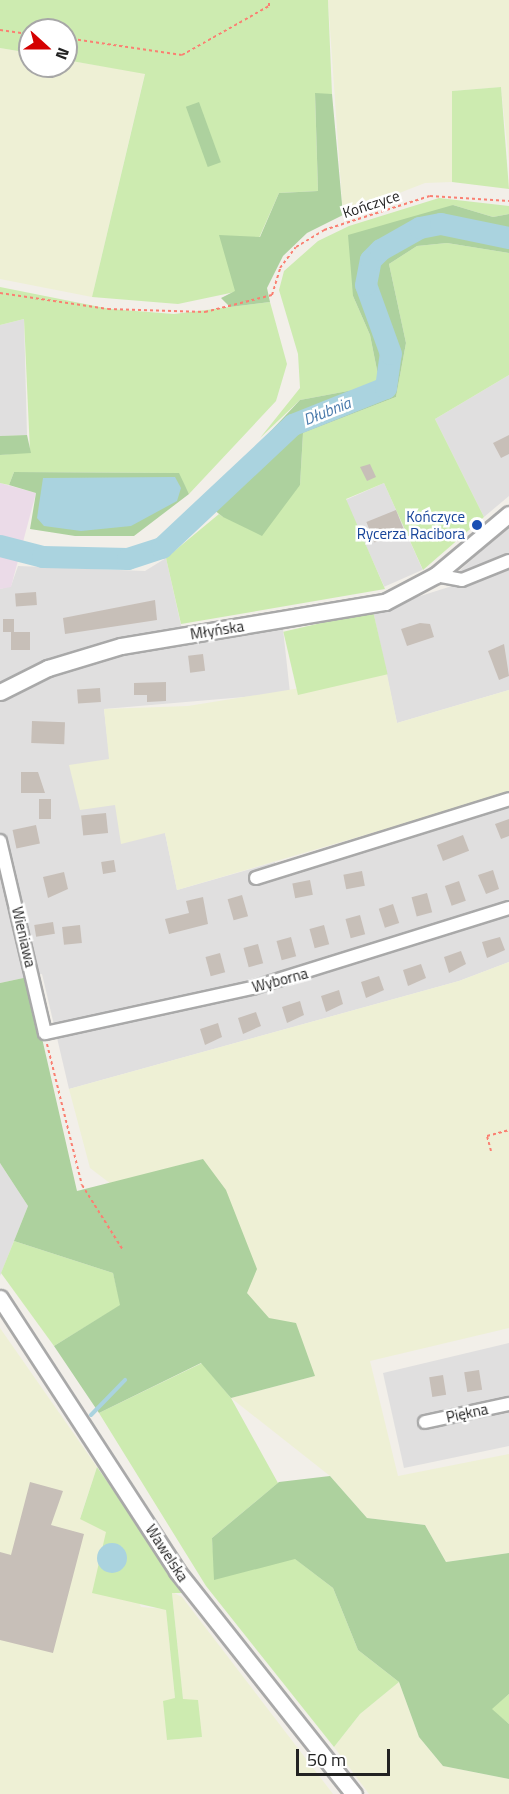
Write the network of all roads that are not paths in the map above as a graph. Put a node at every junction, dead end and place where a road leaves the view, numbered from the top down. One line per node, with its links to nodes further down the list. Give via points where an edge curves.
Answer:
1 (509, 514): 3 (street, Młyńska)
2 (509, 561): 3 (street, via 462,580)
3 (436, 575): 4 (street, Młyńska, via 372,606 94,653)
4 (0, 692)
5 (509, 799): 7 (street)
6 (0, 841): 9 (street, Wieniawa)
7 (256, 878)
8 (509, 908): 9 (street, Wyborna, via 252,988)
9 (45, 1033)
10 (0, 1298): 13 (street, Wawelska, via 177,1571)
11 (509, 1404): 12 (street, Piękna)
12 (425, 1422)
13 (354, 1794)

